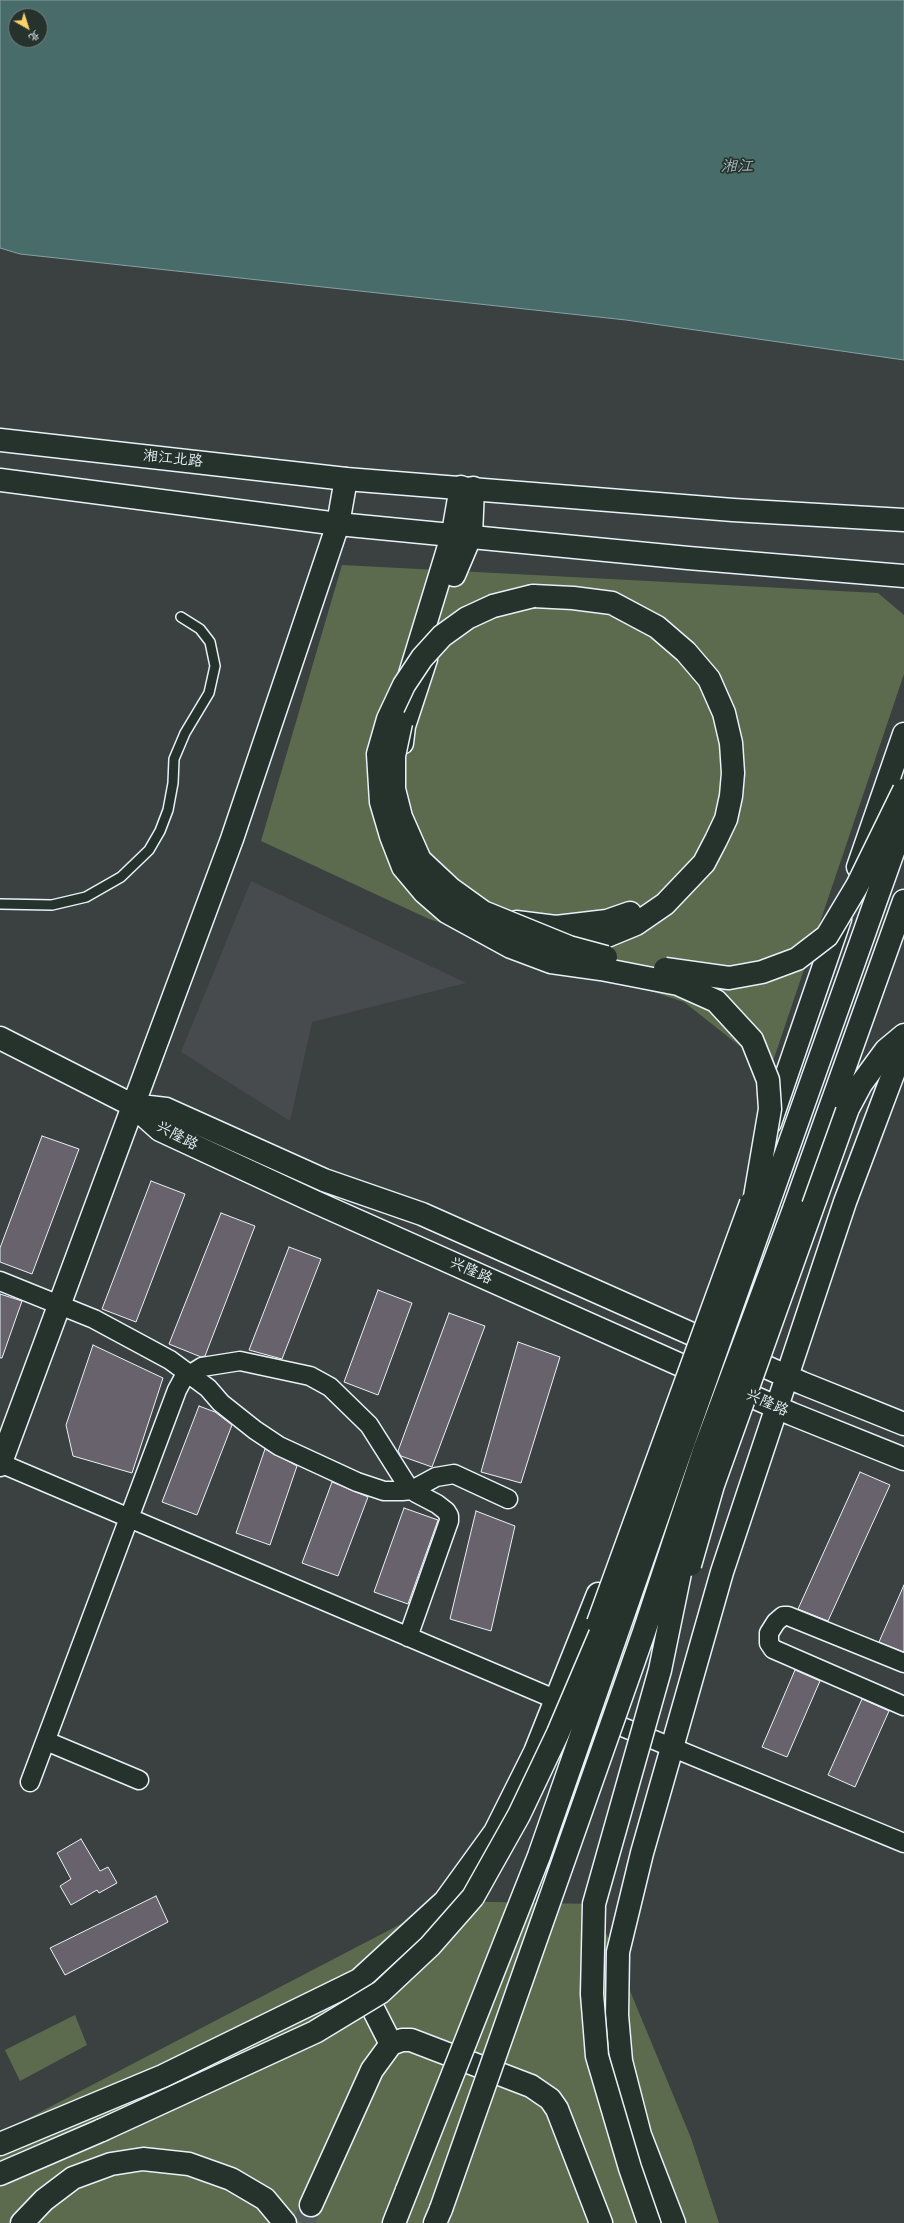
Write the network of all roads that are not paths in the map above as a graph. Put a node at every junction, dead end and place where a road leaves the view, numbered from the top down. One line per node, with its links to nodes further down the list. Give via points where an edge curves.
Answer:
1 (0, 440): 2 (main road, 湘江北路)
2 (346, 479): 4 (main road, 湘江北路); 6 (main road)
3 (0, 480): 6 (main road)
4 (467, 487): 5 (main road, 湘江北路, via 725,509); 7 (main road)
5 (904, 520)
6 (338, 524): 7 (main road); 19 (main road, via 232,839)
7 (462, 534): 8 (main road, via 688,558); 10 (main road)
8 (904, 576)
9 (181, 617): 15 (lane, via 200,629 210,642 215,666 210,694 185,733 174,759 168,810 149,850 121,877 86,897 52,905)
10 (397, 729): 12 (main road, bridge, via 400,755 403,790 411,825 428,854 462,890 489,912 523,924 556,927 607,921 628,914 659,895 690,865 707,834 719,796 723,762 719,726 706,694 682,660 667,646 623,618 592,610 531,608 483,623 448,649 420,683 407,705 400,726 394,756 394,789 401,818 420,860 451,889 483,912 589,954 700,976 729,978 762,972 797,958 828,936 857,886); 21 (main road, bridge, via 387,774 388,802 412,866 444,898 469,916 525,938 557,945 595,939 636,924 665,904 704,863 726,819 733,773 731,744 724,712 709,678 686,652 657,627 612,603 533,596 493,606 467,618 442,636 422,658 404,685 388,719 378,754 381,802 403,867 424,892 447,912 511,947 551,962 678,984 716,1002 752,1040 768,1080 770,1109)
11 (904, 734): 26 (main road)
12 (904, 790)
13 (904, 821): 24 (main road, bridge)
14 (904, 901): 22 (main road)
15 (0, 904)
16 (904, 1035): 20 (main road, via 886,1050 861,1084)
17 (0, 1038): 19 (main road)
18 (904, 1044): 29 (main road, via 845,1202)
19 (132, 1105): 25 (main road); 26 (main road, 兴隆路, via 166,1109 324,1180 422,1214); 27 (main road, 兴隆路, via 160,1130)
20 (847, 1111): 22 (main road, bridge); 41 (main road, bridge, via 832,1159 713,1485)
21 (757, 1187): 24 (main road, bridge); 44 (main road, bridge)
22 (794, 1209): 33 (main road, bridge)
23 (0, 1281): 25 (street)
24 (738, 1288): 32 (main road, bridge)
25 (59, 1304): 28 (street, via 137,1341); 35 (main road)
26 (696, 1336): 27 (main road); 29 (main road, 兴隆路)
27 (685, 1367): 30 (main road, 兴隆路); 42 (main road)
28 (190, 1373): 36 (street, via 227,1407 279,1446 357,1482 384,1491); 36 (street, via 202,1367 240,1361 310,1376 330,1386 369,1425); 38 (street, via 177,1390)
29 (787, 1376): 30 (main road); 31 (main road, 兴隆路)
30 (777, 1407): 34 (main road, 兴隆路); 46 (main road, via 722,1572)
31 (904, 1424)
32 (684, 1441): 44 (main road, bridge); 58 (main road, bridge, via 539,1856)
33 (705, 1448): 41 (main road, bridge); 55 (main road, bridge, via 639,1648)
34 (904, 1459)
35 (0, 1464): 38 (street)
36 (412, 1490): 37 (street, via 436,1477 454,1474); 39 (street, via 437,1504 449,1516)
37 (508, 1499)
38 (130, 1516): 39 (street); 45 (street)
39 (408, 1637): 42 (street)
40 (904, 1663): 43 (street, via 788,1616 783,1616 776,1622 770,1633 769,1643 773,1649)
41 (660, 1670): 60 (main road, bridge, via 594,1904 592,1994 596,2056)
42 (557, 1700): 46 (street); 50 (main road, via 535,1752 495,1832 445,1901)
43 (904, 1706)
44 (558, 1733): 53 (main road, bridge, via 519,1815 473,1897 430,1946 381,1992 315,2032)
45 (46, 1741): 47 (street); 48 (street)
46 (672, 1746): 49 (street); 61 (main road, via 618,1952 617,2014 621,2061 640,2135)
47 (139, 1780)
48 (30, 1782)
49 (904, 1843)
50 (359, 1980): 51 (main road); 52 (main road, via 163,2076)
51 (391, 2044): 54 (main road, via 372,2070); 59 (main road, via 412,2040 544,2093 557,2109)
52 (0, 2144)
53 (0, 2174)
54 (311, 2206)
55 (438, 2216)
56 (22, 2223): 57 (main road, via 44,2200 73,2178 111,2164 143,2159 189,2164 231,2179 265,2199)
57 (285, 2223)
58 (394, 2223)
59 (601, 2223)
60 (649, 2223)
61 (674, 2223)

